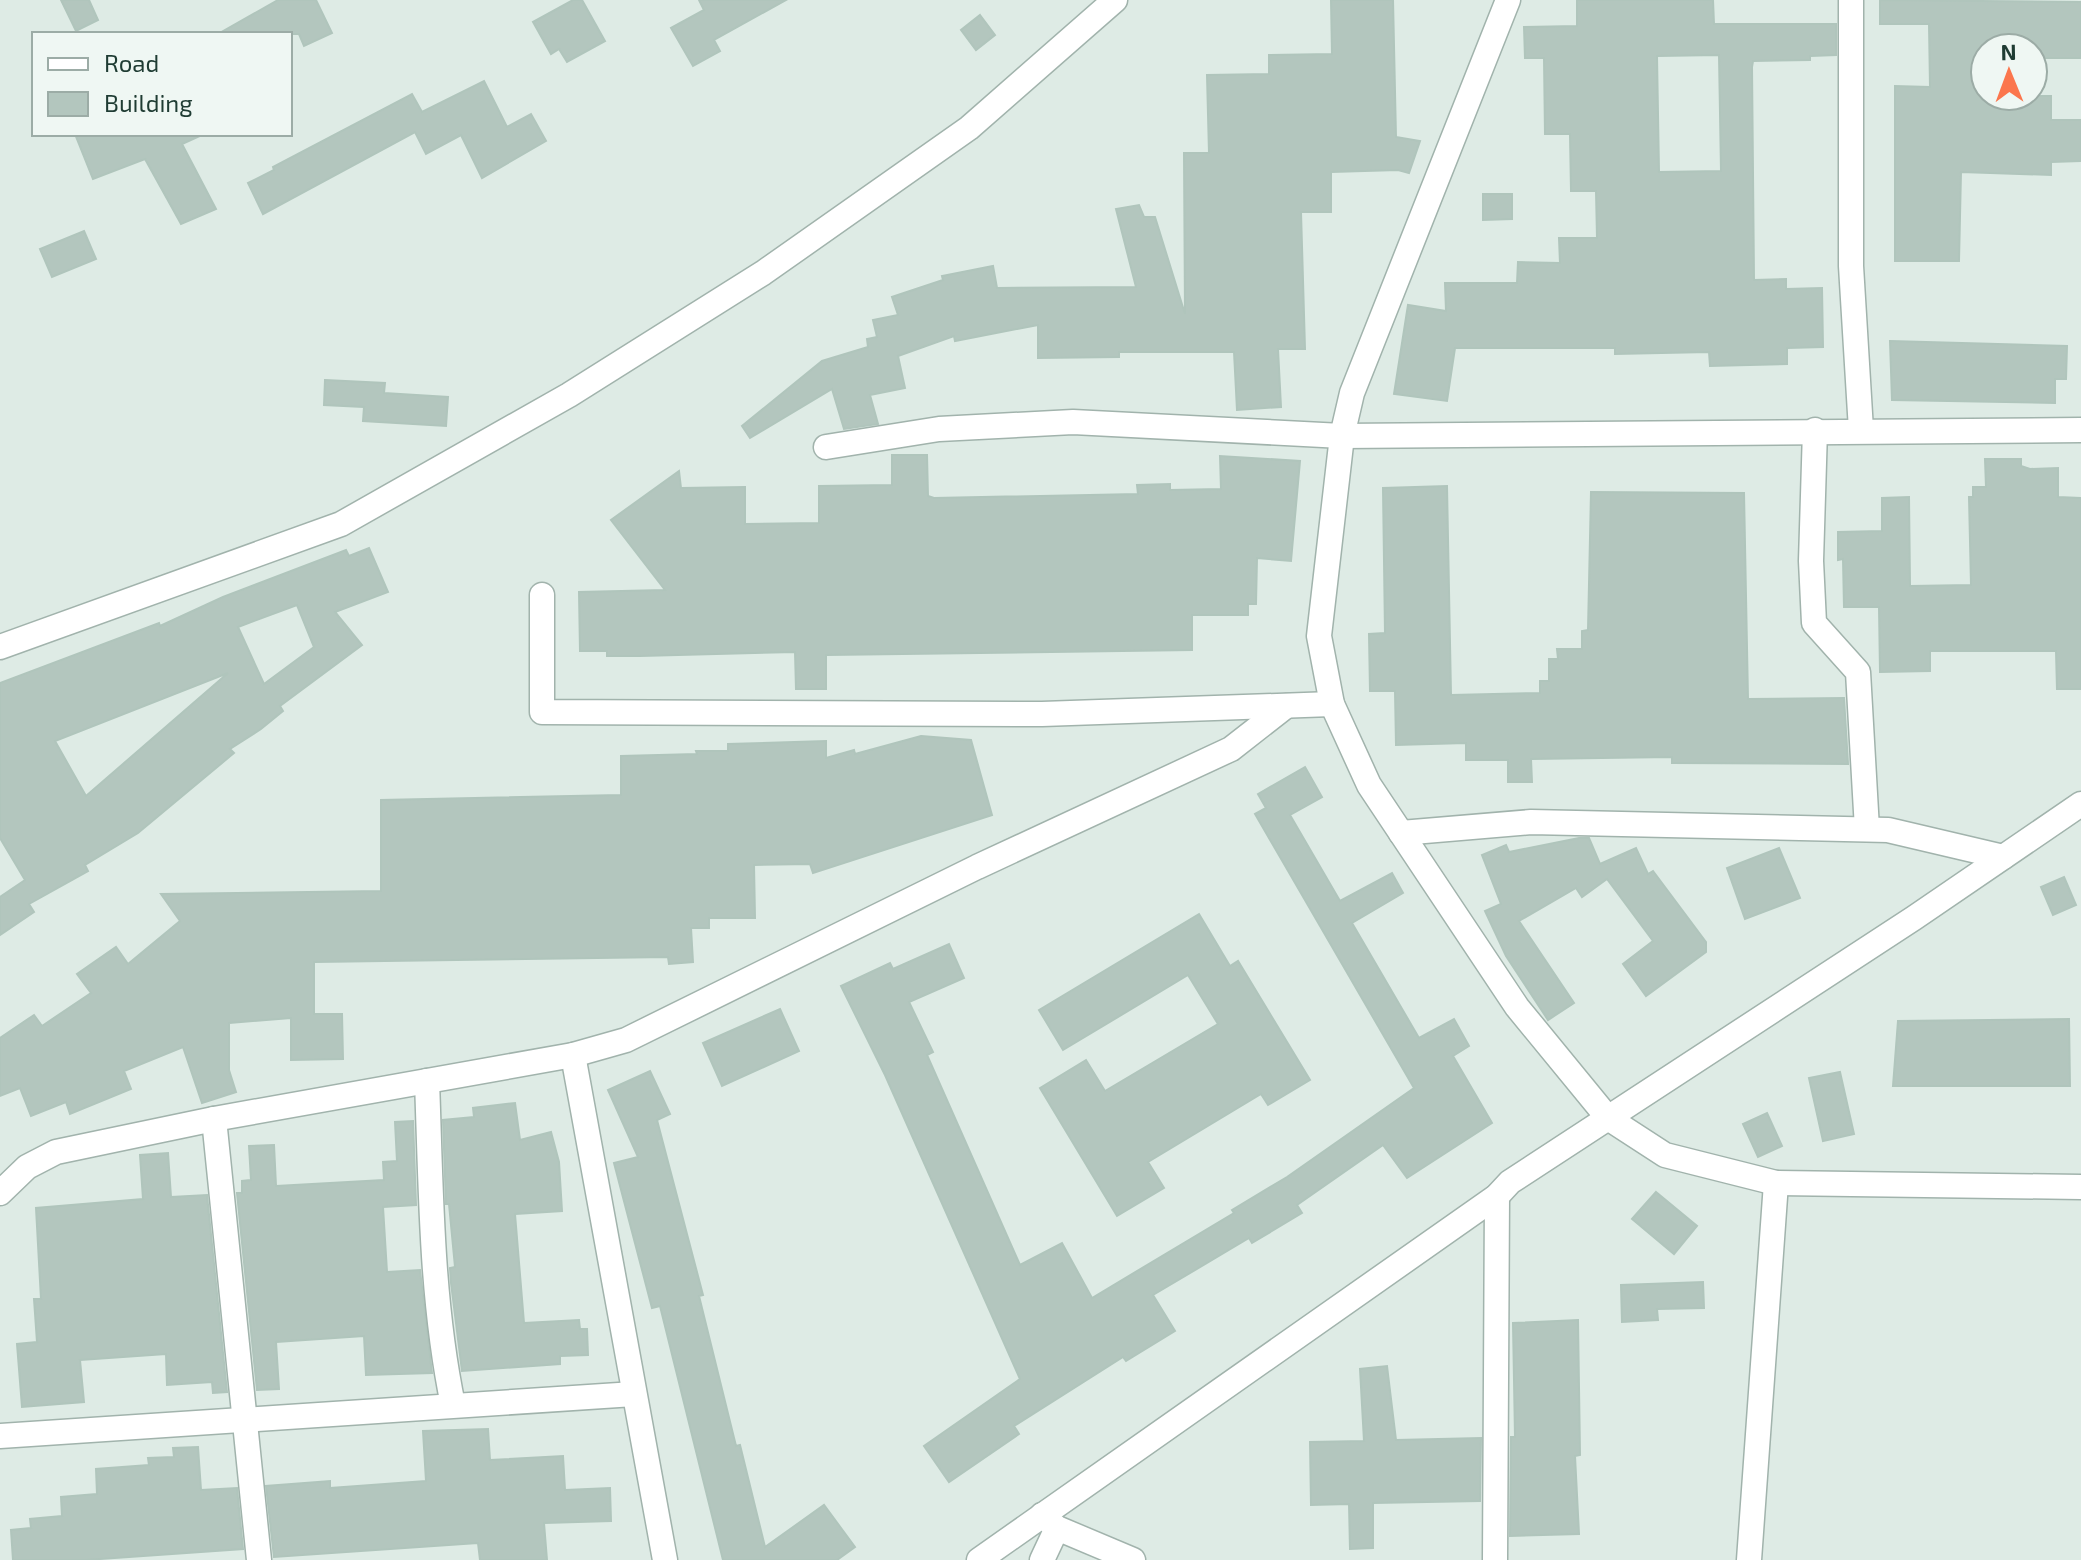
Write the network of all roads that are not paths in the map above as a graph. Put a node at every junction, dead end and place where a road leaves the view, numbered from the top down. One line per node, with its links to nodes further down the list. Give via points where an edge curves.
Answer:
1 (1115, 0): 10 (street, via 969,128 763,273 569,395 341,524)
2 (1508, 0): 7 (street, via 1352,393)
3 (1851, 0): 5 (street, via 1851,266)
4 (1815, 430): 5 (street); 7 (street); 14 (street, via 1814,623 1858,672)
5 (1861, 430): 6 (street)
6 (2081, 430)
7 (1342, 436): 8 (street, via 1073,422 939,429); 11 (street, via 1319,636)
8 (826, 447)
9 (542, 595): 12 (street, via 542,712 1042,714)
10 (0, 647)
11 (1332, 704): 12 (street); 15 (street, via 1369,785)
12 (1286, 706): 17 (street, via 1231,749 626,1040)
13 (2076, 811): 16 (street)
14 (1867, 829): 15 (street, via 1531,822); 16 (street)
15 (1401, 833): 19 (street, via 1517,1007)
16 (2003, 857): 19 (street)
17 (573, 1055): 18 (street); 25 (street)
18 (427, 1081): 20 (street); 26 (street, via 436,1298)
19 (1608, 1118): 21 (street, via 1665,1155); 24 (street)
20 (214, 1119): 23 (street, via 56,1152 27,1167); 27 (street)
21 (1776, 1183): 22 (street); 36 (street)
22 (2081, 1187)
23 (0, 1192)
24 (1497, 1196): 29 (street); 35 (street)
25 (634, 1394): 26 (street); 31 (street)
26 (453, 1405): 27 (street)
27 (244, 1418): 28 (street); 30 (street)
28 (0, 1436)
29 (1050, 1522): 32 (street); 33 (street); 34 (street)
30 (259, 1560)
31 (665, 1560)
32 (979, 1560)
33 (1042, 1560)
34 (1133, 1560)
35 (1495, 1560)
36 (1749, 1560)

